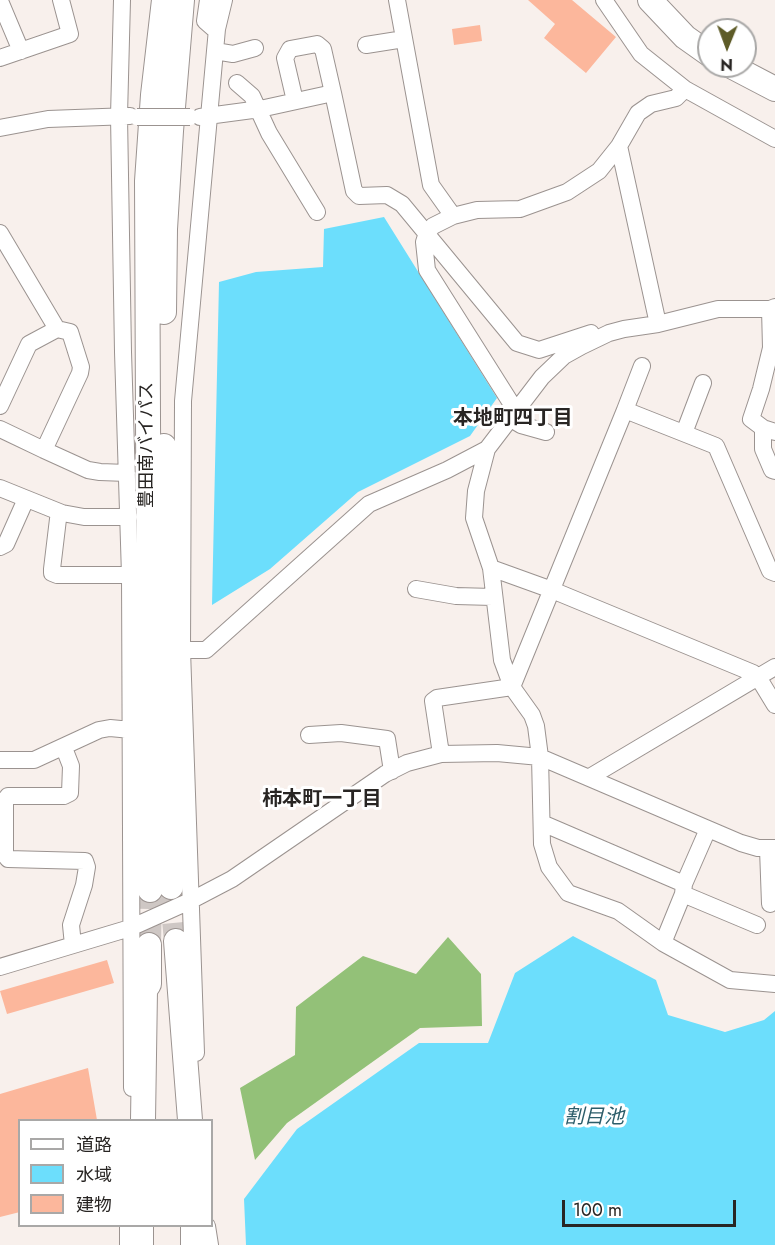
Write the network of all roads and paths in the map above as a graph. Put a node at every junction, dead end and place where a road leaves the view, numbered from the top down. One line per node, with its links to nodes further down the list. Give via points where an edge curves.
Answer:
1 (61, 0): 18 (street, via 70,34)
2 (122, 0): 28 (street)
3 (150, 0): 33 (highway, via 142,121)
4 (164, 0): 33 (highway, 豊田南バイパス)
5 (183, 0): 36 (highway, 豊田南バイパス)
6 (198, 0): 36 (highway, via 185,71 174,214)
7 (208, 0): 13 (street, via 204,21)
8 (224, 0): 13 (street)
9 (397, 0): 14 (street)
10 (604, 0): 23 (street, via 641,54)
11 (650, 0): 16 (highway)
12 (0, 1): 18 (street)
13 (218, 29): 19 (street)
14 (404, 39): 15 (street); 35 (street, via 431,185)
15 (366, 45)
16 (697, 46)
17 (255, 48): 19 (street, via 233,54)
18 (21, 51): 20 (street)
19 (215, 51): 29 (street)
20 (0, 58)
21 (754, 78): 24 (highway)
22 (237, 83): 27 (street, via 252,96)
23 (685, 89): 31 (street); 32 (street, via 676,98 651,104 638,113)
24 (775, 89)
25 (333, 93): 26 (street); 26 (street, via 323,49 317,44 290,49 285,57); 38 (street, via 354,191 358,196 387,195 402,204)
26 (295, 101): 27 (street)
27 (258, 110): 29 (street); 34 (street)
28 (119, 116): 29 (street, bridge); 30 (street, via 48,119); 55 (street)
29 (209, 117): 67 (street, via 183,401)
30 (0, 128)
31 (775, 139)
32 (619, 146): 35 (street, via 599,171 567,192 520,209 477,210); 40 (street)
33 (147, 181): 84 (highway, 豊田南バイパス)
34 (317, 212)
35 (453, 216): 38 (street)
36 (165, 229): 84 (highway, 豊田南バイパス, via 163,362)
37 (0, 233): 41 (street)
38 (427, 233): 42 (street, via 522,346 539,350 613,326); 47 (street, via 427,270)
39 (773, 308): 40 (street, via 718,309); 49 (street, via 771,348 751,419)
40 (658, 324): 42 (street)
41 (57, 329): 45 (street, via 29,345); 53 (street, via 70,332 81,367)
42 (624, 329): 47 (street, via 564,356 542,376)
43 (642, 366): 46 (street)
44 (703, 383): 51 (street)
45 (0, 406)
46 (625, 410): 51 (street); 65 (street)
47 (514, 415): 50 (street, via 521,425); 52 (street)
48 (0, 429): 53 (street)
49 (769, 430): 54 (street, via 763,449)
50 (546, 432)
51 (684, 433): 62 (street, via 716,446 770,571)
52 (487, 449): 61 (street, via 476,491 474,518); 67 (street, via 369,504 206,650)
53 (44, 450): 55 (street, via 88,470)
54 (775, 471)
55 (127, 472): 59 (street)
56 (0, 489): 57 (street)
57 (26, 499): 58 (street); 60 (street, via 6,544)
58 (62, 513): 59 (street); 63 (street, via 52,573)
59 (129, 517): 63 (street)
60 (0, 547)
61 (491, 568): 65 (street); 66 (street)
62 (775, 573)
63 (130, 576): 72 (street)
64 (416, 589): 66 (street)
65 (552, 590): 69 (street); 70 (street)
66 (494, 597): 70 (street, via 502,660)
67 (182, 650): 84 (street)
68 (775, 667): 69 (street)
69 (758, 677): 71 (street); 79 (street)
70 (512, 687): 75 (street, via 433,701); 76 (street, via 532,715)
71 (775, 705)
72 (131, 730): 74 (street, via 99,730); 87 (street)
73 (309, 735): 78 (street, via 341,733 387,739)
74 (64, 748): 77 (street, via 34,760); 89 (street, via 71,766 70,793 8,796 4,855 8,859 85,861 84,885 72,925)
75 (441, 754): 76 (street, via 497,753); 78 (street)
76 (540, 758): 79 (street); 80 (street)
77 (0, 760)
78 (392, 771): 84 (street, via 232,879)
79 (590, 777): 81 (street)
80 (542, 823): 83 (street); 88 (street, via 542,844 549,867 568,893 618,912)
81 (708, 829): 82 (street, via 741,843); 83 (street)
82 (771, 849): 85 (street)
83 (684, 889): 86 (street); 88 (street)
84 (170, 893): 87 (street); 97 (street)
85 (770, 904)
86 (758, 925)
87 (130, 928): 89 (street); 94 (street)
88 (663, 942): 93 (street, via 730,980)
89 (73, 945): 92 (street)
90 (149, 945): 95 (highway)
91 (176, 947): 96 (highway)
92 (0, 967)
93 (775, 984)
94 (131, 1119)
95 (143, 1119)
96 (190, 1119)
97 (200, 1119)
98 (128, 1227): 102 (street)
99 (141, 1227): 103 (highway)
100 (193, 1227): 104 (highway)
101 (207, 1227): 105 (street)
102 (128, 1245)
103 (141, 1245)
104 (193, 1245)
105 (210, 1245)

